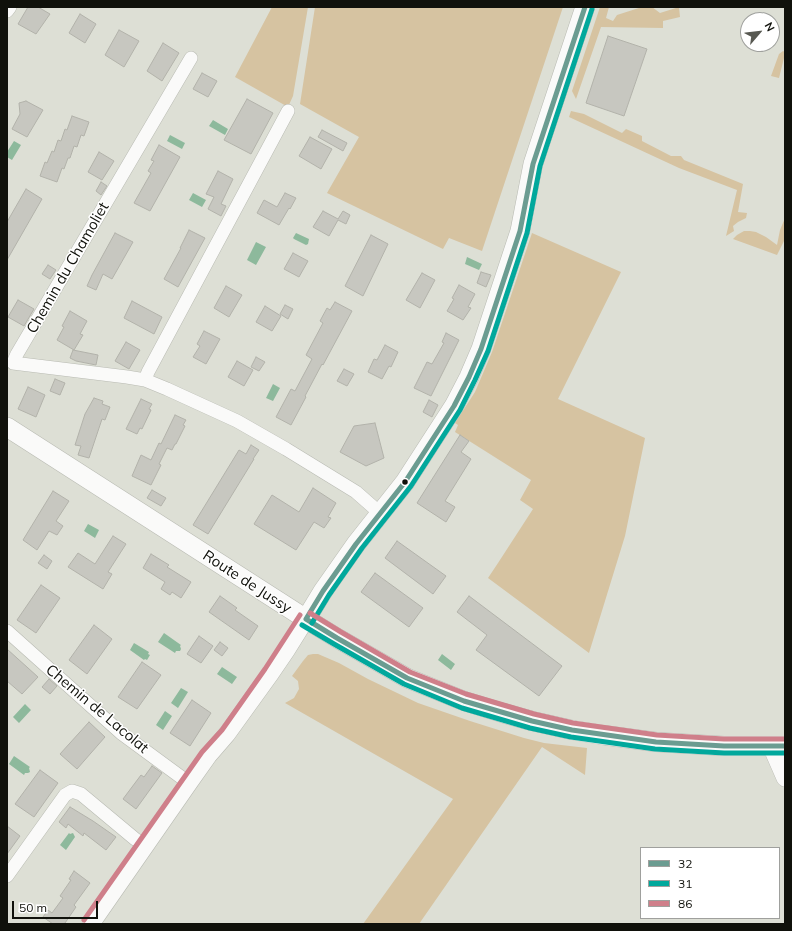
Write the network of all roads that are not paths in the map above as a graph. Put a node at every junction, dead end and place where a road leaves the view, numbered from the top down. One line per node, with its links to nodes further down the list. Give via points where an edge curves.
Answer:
1 (10, 7): 3 (street)
2 (585, 7): 8 (main road, via 533,164 520,231 481,349 454,406 406,482)
3 (7, 11)
4 (191, 58): 6 (street, Chemin du Chamoliet, via 13,363)
5 (288, 111): 6 (street)
6 (145, 380): 8 (street, Chemin du Chamoliet, via 237,421 356,492)
7 (7, 427): 9 (main road, Route de Jussy)
8 (381, 514): 9 (main road, via 326,586)
9 (306, 619): 11 (main road, Route de Jussy, via 407,678 464,701 532,721 595,734 656,742); 13 (street, via 271,673)
10 (7, 631): 13 (street, Chemin de Lacolat, via 121,733)
11 (778, 746): 12 (street)
12 (785, 778)
13 (189, 783): 14 (street)
14 (145, 845): 15 (street, via 81,794 72,791 65,795); 16 (street)
15 (7, 876)
16 (91, 924)

